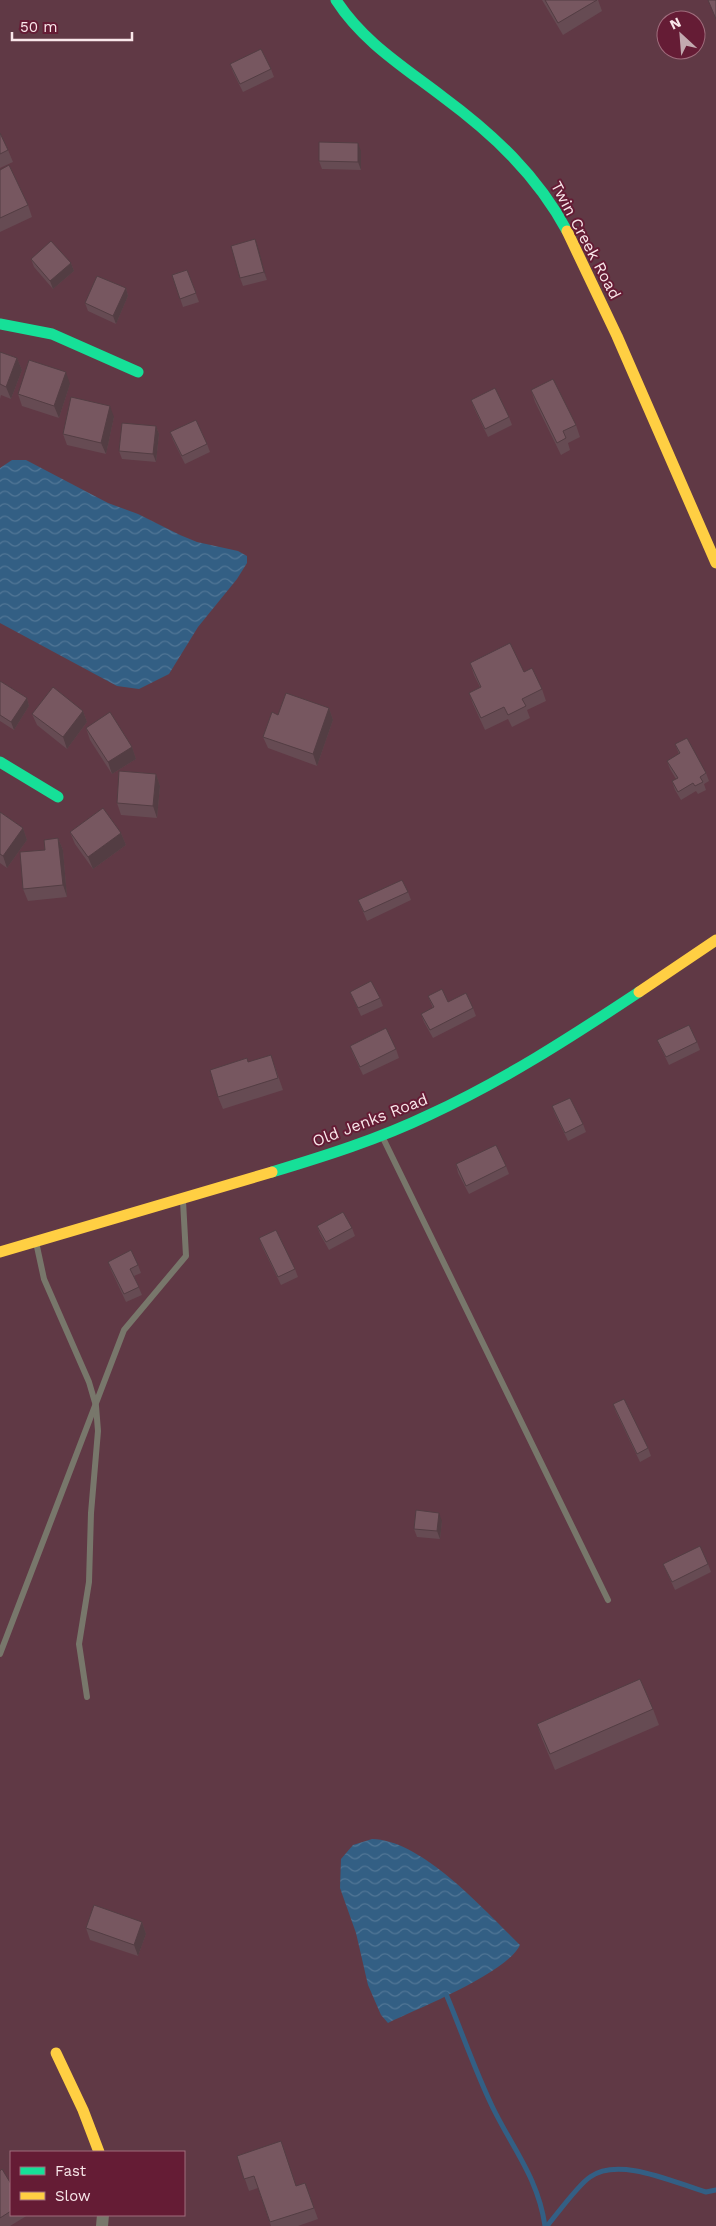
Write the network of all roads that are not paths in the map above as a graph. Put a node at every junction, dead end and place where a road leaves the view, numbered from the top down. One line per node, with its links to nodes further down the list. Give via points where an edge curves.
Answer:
1 (336, 0): 4 (street, Twin Creek Road, via 372,44 486,130 544,192 607,316)
2 (0, 324): 3 (street, via 52,334)
3 (138, 372)
4 (716, 563)
5 (0, 762): 6 (street)
6 (58, 797)
7 (716, 940): 8 (street, Old Jenks Road, via 504,1078 450,1106)
8 (381, 1135): 9 (street, Old Jenks Road); 13 (lane)
9 (183, 1198): 10 (street, Old Jenks Road); 12 (lane, via 186,1256 124,1330)
10 (36, 1241): 11 (street, Old Jenks Road); 12 (lane, via 44,1279 90,1382)
11 (0, 1252)
12 (96, 1406): 14 (lane); 15 (lane, via 98,1431 89,1582 79,1644)
13 (608, 1600)
14 (0, 1654)
15 (87, 1697)
16 (56, 2053): 17 (street)
17 (99, 2151)

